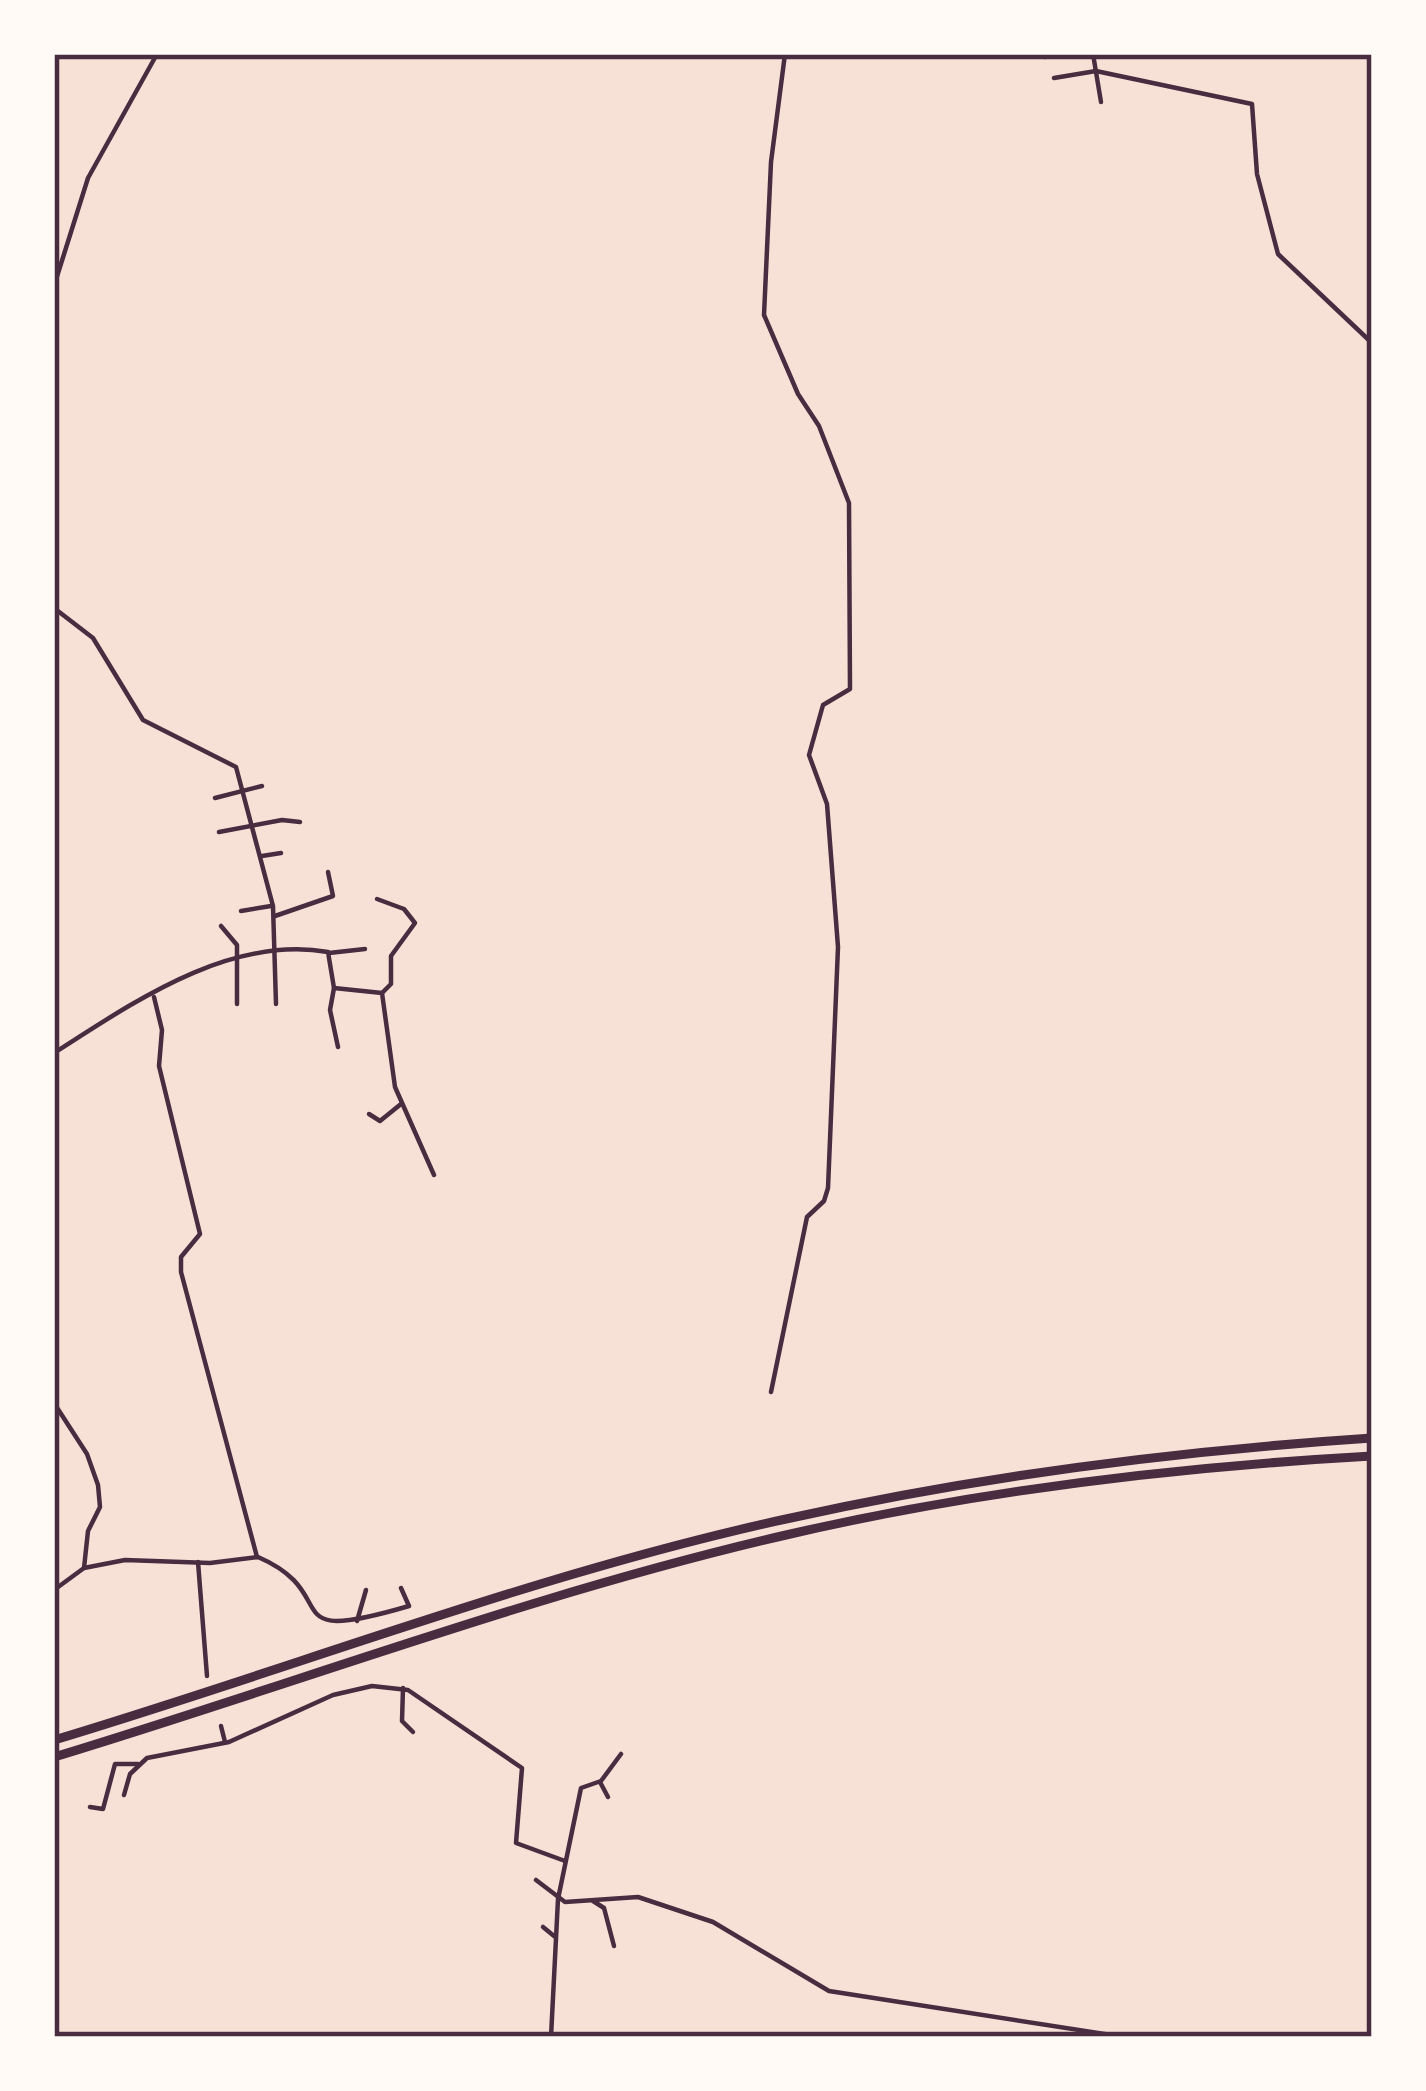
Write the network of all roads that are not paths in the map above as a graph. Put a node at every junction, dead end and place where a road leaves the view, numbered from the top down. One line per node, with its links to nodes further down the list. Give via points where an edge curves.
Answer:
1 (157, 54): 9 (street, via 88,178)
2 (785, 54): 40 (street, via 764,315 848,497 853,541 850,689 823,705 809,755 827,804 838,946 827,1196 807,1217)
3 (1060, 54): 5 (street)
4 (1094, 54): 6 (street)
5 (1045, 57)
6 (1096, 71): 7 (street); 8 (street); 10 (street, via 1252,104 1257,174 1278,254)
7 (1054, 79)
8 (1100, 102)
9 (54, 286)
10 (1372, 343)
11 (54, 608): 13 (street, via 93,638 143,720 230,761)
12 (262, 785): 13 (street)
13 (243, 790): 14 (street); 16 (street)
14 (214, 798)
15 (300, 822): 16 (street)
16 (253, 825): 17 (street); 19 (street)
17 (219, 832)
18 (281, 853): 19 (street)
19 (262, 856): 22 (street)
20 (328, 872): 24 (street, via 329,899)
21 (377, 899): 31 (street, via 415,923 391,956 391,984)
22 (273, 906): 23 (street); 24 (street)
23 (241, 911)
24 (275, 916): 26 (street)
25 (221, 926): 28 (street)
26 (277, 946): 28 (street); 29 (street); 34 (street)
27 (365, 950): 29 (street)
28 (238, 953): 32 (street); 33 (street)
29 (329, 953): 30 (street)
30 (334, 988): 31 (street); 35 (street)
31 (382, 993): 37 (street)
32 (154, 997): 36 (street); 44 (street, via 159,1066 200,1234 181,1257 183,1282)
33 (238, 1004)
34 (276, 1004)
35 (338, 1048)
36 (54, 1053)
37 (401, 1104): 38 (street, via 380,1121); 39 (street)
38 (369, 1114)
39 (434, 1174)
40 (771, 1393)
41 (54, 1403): 46 (street, via 98,1485)
42 (1372, 1438): 55 (highway, via 1104,1462 783,1520)
43 (1372, 1456): 58 (highway, via 1106,1477 786,1534)
44 (257, 1557): 45 (street); 50 (street, via 295,1582 320,1620)
45 (198, 1562): 46 (street, via 149,1557); 51 (street)
46 (84, 1568): 48 (street)
47 (401, 1588): 50 (street, via 409,1606)
48 (54, 1590)
49 (365, 1590): 50 (street)
50 (357, 1621)
51 (207, 1676)
52 (403, 1688): 54 (street, via 402,1721); 56 (street, via 350,1689); 66 (street, via 522,1768 516,1844)
53 (221, 1726): 56 (street)
54 (412, 1732)
55 (54, 1740)
56 (225, 1742): 60 (street)
57 (621, 1754): 62 (street)
58 (54, 1757)
59 (126, 1763): 60 (street); 61 (street); 65 (street, via 112,1768 103,1809)
60 (139, 1764): 61 (street)
61 (128, 1778): 63 (street)
62 (600, 1782): 64 (street); 66 (street, via 581,1788)
63 (124, 1795)
64 (608, 1797)
65 (90, 1807)
66 (565, 1862): 68 (street)
67 (536, 1880): 68 (street)
68 (558, 1900): 69 (street); 71 (street)
69 (593, 1901): 72 (street, via 604,1908); 74 (street, via 638,1897 705,1919 829,1990)
70 (543, 1927): 71 (street)
71 (554, 1936): 73 (street)
72 (614, 1946)
73 (551, 2037)
74 (1124, 2037)

